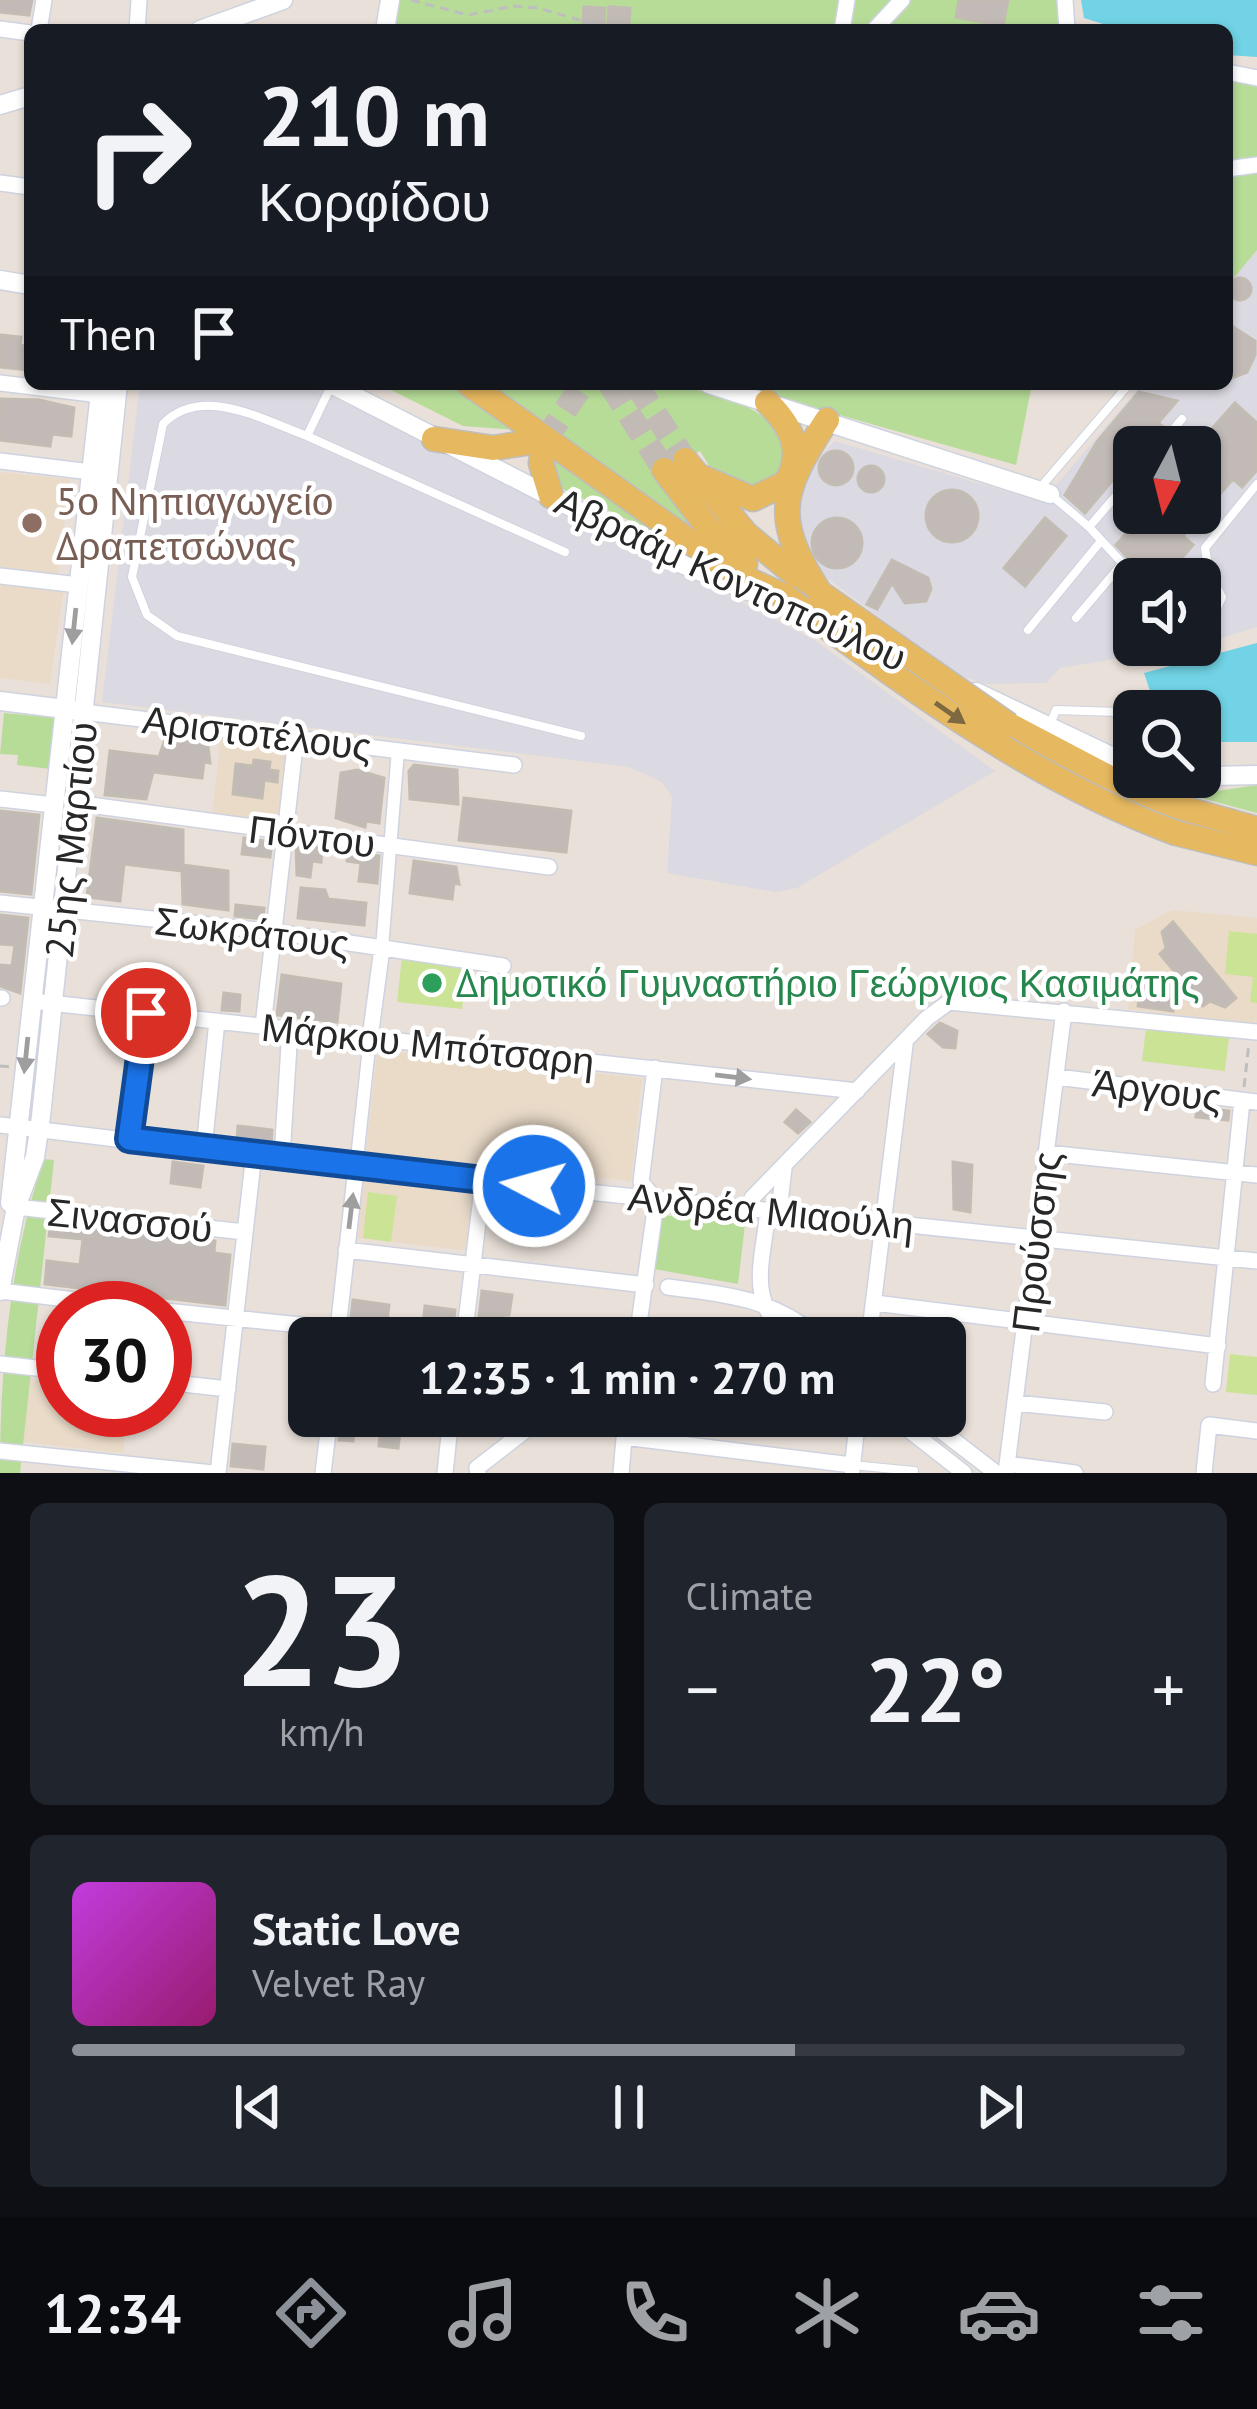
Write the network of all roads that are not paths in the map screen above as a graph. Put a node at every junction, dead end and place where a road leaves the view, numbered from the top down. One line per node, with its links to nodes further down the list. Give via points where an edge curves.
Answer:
1 (283, 0): 3 (street)
2 (902, 0): 4 (street)
3 (217, 24)
4 (880, 24)
5 (100, 390): 21 (street, 25ης Μαρτίου)
6 (117, 390): 39 (street, 25ης Μαρτίου)
7 (329, 390): 16 (lane)
8 (343, 390): 17 (street, Αβραάμ Κοντοπούλου)
9 (477, 390): 18 (main road)
10 (728, 390): 12 (street)
11 (1124, 390): 23 (lane)
12 (767, 402): 13 (street); 19 (main road)
13 (822, 418): 19 (main road); 23 (street); 35 (main road, via 787,518 789,543)
14 (1182, 419): 15 (lane)
15 (1176, 426)
16 (308, 436): 29 (lane); 42 (lane, via 207,404 187,406 163,424 132,577 147,615 177,636)
17 (434, 439): 18 (main road, via 493,448); 24 (street, Αβραάμ Κοντοπούλου)
18 (545, 440): 24 (main road, via 540,456); 26 (main road)
19 (794, 440): 26 (main road, via 792,472 764,497 741,498 681,468)
20 (0, 461): 21 (street)
21 (91, 472): 34 (street, 25ης Μαρτίου)
22 (1257, 484): 31 (lane, via 1210,537)
23 (1044, 492): 27 (lane)
24 (551, 496): 41 (street, Αβραάμ Κοντοπούλου, via 684,565)
25 (1113, 500): 27 (lane)
26 (706, 525): 35 (main road); 52 (main road, one-way to 52, bridge, via 734,573 786,597 1023,762 1110,807)
27 (1090, 527): 28 (lane)
28 (1101, 541): 30 (lane); 37 (lane)
29 (565, 552)
30 (1115, 558)
31 (1205, 558)
32 (1113, 574): 36 (lane)
33 (0, 576): 34 (street)
34 (79, 585): 39 (street, 25ης Μαρτίου, one-way to 39)
35 (820, 593): 52 (main road, bridge, via 1033,740)
36 (1076, 618)
37 (1028, 630)
38 (0, 701): 39 (street, Αριστοτέλους)
39 (74, 711): 43 (street, Αριστοτέλους); 50 (street, 25ης Μαρτίου); 51 (street, 25ης Μαρτίου)
40 (1113, 712): 41 (lane, via 1060,707)
41 (1049, 727): 45 (street, Αβραάμ Κοντοπούλου)
42 (581, 736)
43 (296, 737): 44 (street, Αριστοτέλους); 54 (street)
44 (398, 751): 46 (street, Αριστοτέλους); 55 (street)
45 (1113, 757)
46 (514, 765)
47 (1257, 775): 48 (street)
48 (1221, 776)
49 (0, 800): 51 (street)
50 (75, 802): 54 (street, Πόντου); 60 (street, 25ης Μαρτίου)
51 (54, 805): 59 (street, 25ης Μαρτίου)
52 (1179, 822): 53 (main road); 56 (main road)
53 (1257, 829)
54 (286, 834): 55 (street, Πόντου); 61 (street)
55 (387, 845): 57 (street, Πόντου); 62 (street)
56 (1257, 853)
57 (550, 867)
58 (0, 903): 59 (street, Σωκράτους)
59 (43, 908): 60 (street, Σωκράτους); 65 (street, 25ης Μαρτίου)
60 (64, 911): 61 (street, Σωκράτους); 66 (street, 25ης Μαρτίου)
61 (277, 932): 62 (street, Σωκράτους); 70 (street)
62 (382, 948): 63 (street, Σωκράτους); 73 (street)
63 (502, 966)
64 (1, 998): 65 (street, Μάρκου Μπότσαρη)
65 (32, 1001): 66 (street, Μάρκου Μπότσαρη); 80 (street, 25ης Μαρτίου, one-way to 80)
66 (55, 1003): 68 (street, Μάρκου Μπότσαρη); 81 (street, 25ης Μαρτίου)
67 (1064, 1011): 72 (street); 74 (street, via 949,1002); 76 (street, Προύσσης)
68 (146, 1013): 69 (street, Μάρκου Μπότσαρη); 82 (street)
69 (217, 1021): 70 (street, Μάρκου Μπότσαρη); 83 (street)
70 (263, 1026): 71 (street, Μάρκου Μπότσαρη)
71 (290, 1029): 73 (street, Μάρκου Μπότσαρη); 86 (street)
72 (1254, 1031)
73 (370, 1038): 75 (street, Μάρκου Μπότσαρη); 87 (street)
74 (904, 1045): 77 (street); 78 (street)
75 (656, 1068): 77 (street, Μάρκου Μπότσαρη, one-way to 77); 92 (street, via 641,1183)
76 (1057, 1077): 79 (street, Άργους); 85 (street, Προύσσης)
77 (863, 1085): 78 (street, Μάρκου Μπότσαρη); 88 (street)
78 (900, 1088): 96 (street)
79 (1250, 1101): 89 (street)
80 (9, 1126): 81 (street, Ανδρέα Μιαούλη); 93 (street, 25ης Μαρτίου)
81 (40, 1129): 82 (street, Ανδρέα Μιαούλη); 93 (street, 25ης Μαρτίου)
82 (129, 1139): 83 (street, Ανδρέα Μιαούλη)
83 (204, 1148): 84 (street, Ανδρέα Μιαούλη)
84 (254, 1153): 86 (street, Ανδρέα Μιαούλη); 97 (street)
85 (1047, 1153): 89 (street); 98 (street, Προύσσης)
86 (282, 1157): 87 (street, Ανδρέα Μιαούλη)
87 (356, 1168): 91 (street, Ανδρέα Μιαούλη); 99 (street, one-way to 87)
88 (784, 1168): 94 (street); 95 (street)
89 (1234, 1173): 90 (street); 100 (street)
90 (1257, 1175)
91 (483, 1181): 92 (street, Ανδρέα Μιαούλη); 102 (street)
92 (655, 1199): 94 (street, Ανδρέα Μιαούλη); 103 (street)
93 (8, 1208): 97 (street, Σινασσού); 105 (street, 25ης Μαρτίου)
94 (749, 1208): 95 (street, Ανδρέα Μιαούλη)
95 (773, 1211): 96 (street, Ανδρέα Μιαούλη); 107 (street)
96 (885, 1222): 98 (street, Ανδρέα Μιαούλη); 108 (street)
97 (245, 1232): 116 (street)
98 (1036, 1238): 100 (street, Ανδρέα Μιαούλη); 117 (street, Προύσσης)
99 (346, 1250): 102 (street); 110 (street)
100 (1226, 1258): 101 (street, Ανδρέα Μιαούλη); 119 (street)
101 (1257, 1261)
102 (476, 1266): 103 (street); 111 (street)
103 (646, 1286): 112 (street)
104 (668, 1287): 107 (street)
105 (0, 1291): 106 (street)
106 (36, 1295)
107 (759, 1299): 113 (street); 114 (street)
108 (875, 1303): 115 (street); 117 (street)
109 (192, 1314): 116 (street)
110 (339, 1317)
111 (468, 1317)
112 (641, 1317)
113 (766, 1317)
114 (788, 1317)
115 (873, 1317)
116 (235, 1320): 118 (street); 124 (street)
117 (1026, 1323): 119 (street); 125 (street, Προύσσης)
118 (288, 1327)
119 (1218, 1346): 122 (street)
120 (0, 1364): 121 (street)
121 (36, 1368)
122 (1213, 1384)
123 (192, 1385): 124 (street)
124 (228, 1389): 141 (street)
125 (1015, 1403): 126 (street); 139 (street, Προύσσης)
126 (1105, 1412)
127 (1257, 1431): 147 (street, via 1209,1425)
128 (327, 1437): 142 (street)
129 (448, 1437): 136 (street)
130 (518, 1437): 138 (street)
131 (624, 1437): 137 (street); 144 (street)
132 (856, 1437): 137 (street)
133 (918, 1437): 145 (street)
134 (954, 1437): 139 (street)
135 (0, 1451): 141 (street)
136 (447, 1455): 138 (street); 143 (street)
137 (852, 1469): 140 (lane)
138 (478, 1470)
139 (1003, 1470): 146 (street)
140 (914, 1472)
141 (215, 1473)
142 (323, 1473)
143 (445, 1473)
144 (621, 1473)
145 (964, 1473)
146 (1075, 1473)
147 (1204, 1473)

